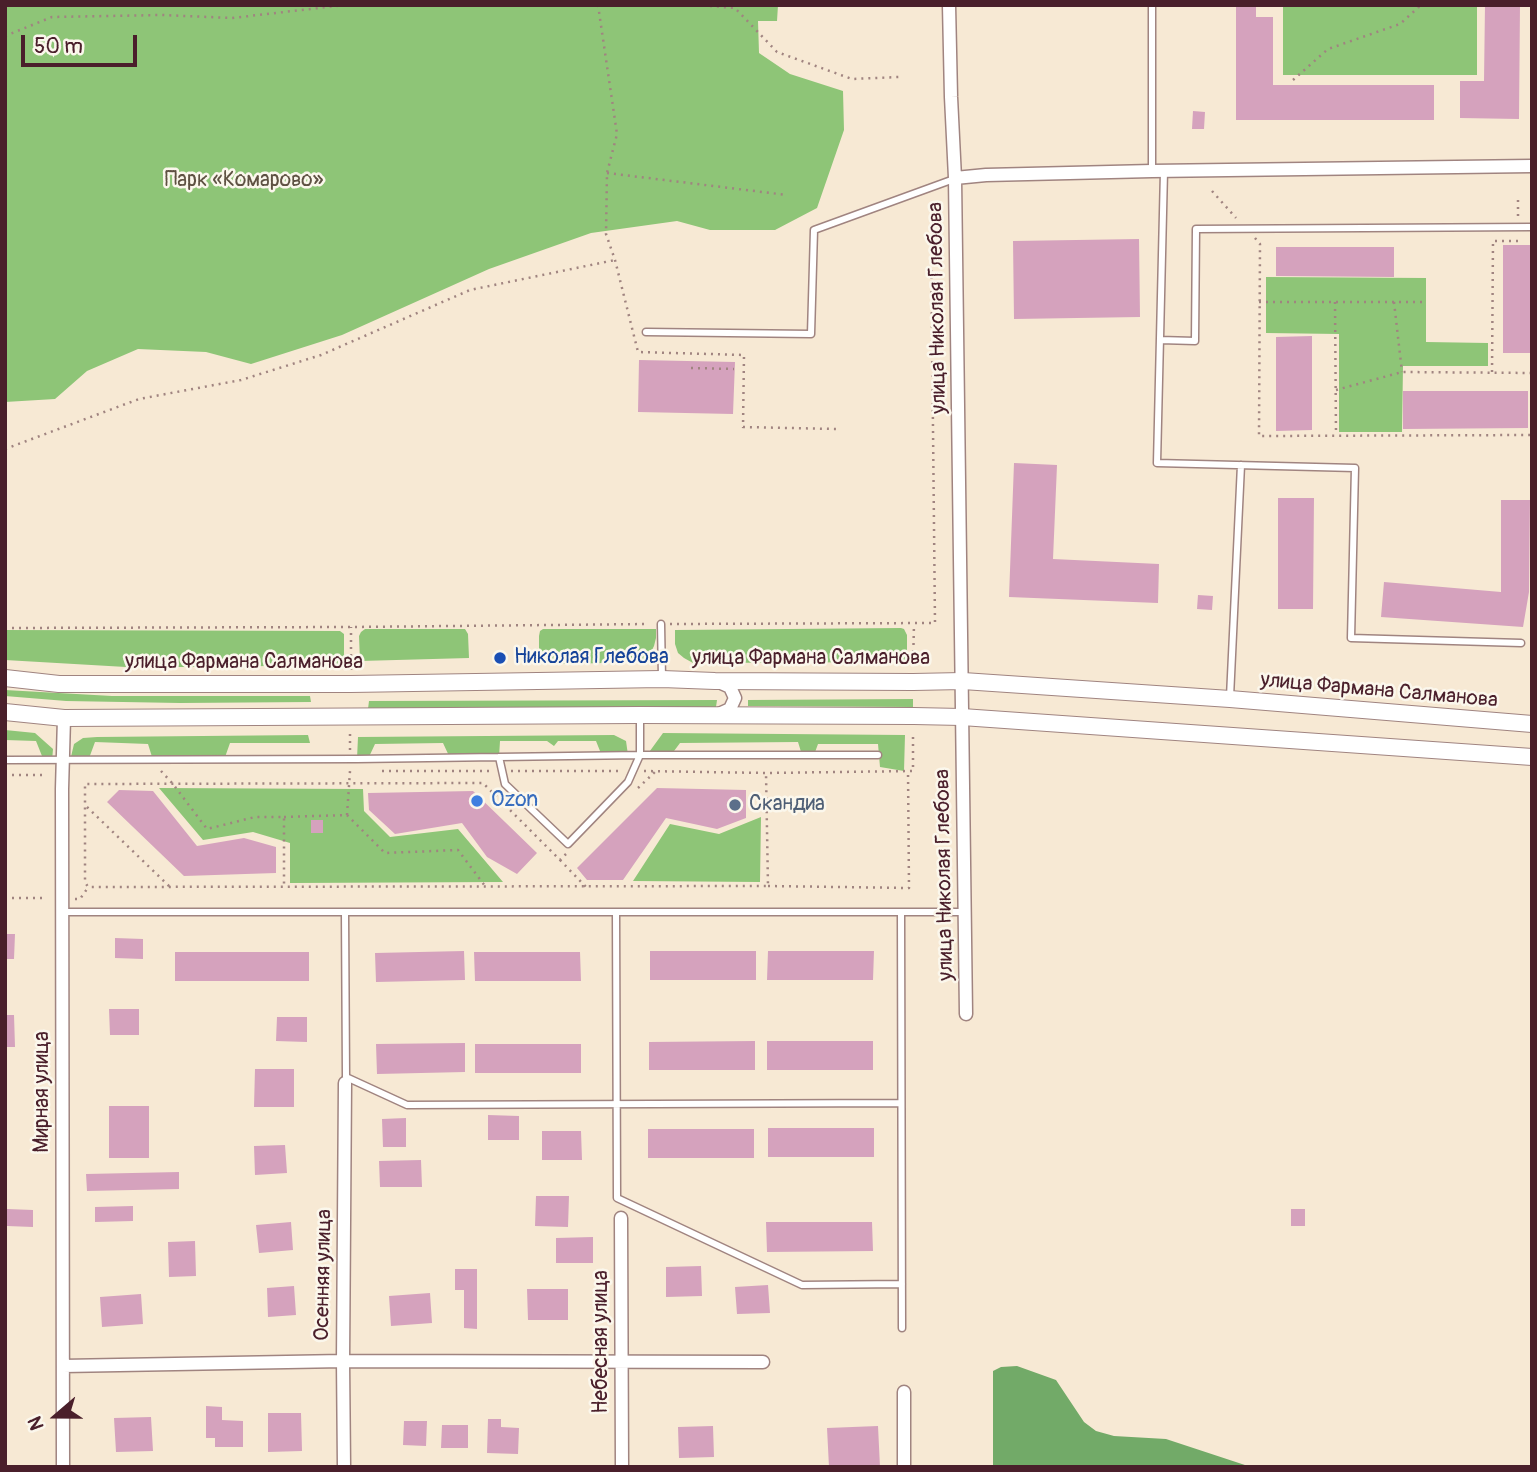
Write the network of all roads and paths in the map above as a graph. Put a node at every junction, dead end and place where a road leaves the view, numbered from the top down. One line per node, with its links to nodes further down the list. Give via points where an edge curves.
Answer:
1 (345, 5): 7 (path, via 232,18 52,17)
2 (598, 5): 12 (path, via 617,134)
3 (696, 5): 8 (path, via 735,8 777,52 852,79)
4 (948, 5): 13 (street)
5 (1152, 5): 11 (lane)
6 (1421, 5): 9 (path, via 1400,24 1328,49)
7 (5, 36)
8 (899, 76)
9 (1293, 80)
10 (1532, 166): 11 (street, улица Николая Глебова)
11 (1158, 171): 13 (street, улица Николая Глебова); 27 (lane)
12 (607, 173): 15 (path); 21 (path, via 606,234)
13 (956, 178): 26 (lane, via 814,230 811,334); 49 (street, улица Николая Глебова)
14 (1212, 191): 19 (path)
15 (788, 195)
16 (1518, 195): 17 (path)
17 (1518, 227): 18 (lane); 19 (lane); 31 (path, via 1518,241 1493,241)
18 (1532, 227)
19 (1247, 229): 22 (path, via 1260,244); 27 (lane, via 1196,229 1195,341)
20 (942, 233): 40 (path, via 931,233 935,623)
21 (615, 260): 34 (path, via 638,352 744,355 743,427); 37 (path, via 470,290 321,355 241,380 139,399)
22 (1259, 302): 23 (path); 35 (path, via 1259,436)
23 (1335, 302): 24 (path); 33 (path)
24 (1394, 302): 25 (path); 30 (path)
25 (1426, 302)
26 (646, 332)
27 (1160, 340): 38 (lane, via 1157,463)
28 (691, 368): 29 (path)
29 (734, 369)
30 (1402, 372): 31 (path); 33 (path)
31 (1492, 372): 32 (path)
32 (1532, 373)
33 (1336, 390): 35 (path)
34 (837, 429)
35 (1336, 435): 36 (path)
36 (1532, 435)
37 (5, 449)
38 (1241, 466): 43 (lane, via 1355,468 1351,638); 50 (lane)
39 (661, 624): 40 (path); 41 (path); 47 (lane)
40 (914, 624): 45 (path)
41 (351, 627): 42 (path); 44 (path)
42 (5, 628)
43 (1521, 643)
44 (351, 671)
45 (913, 675)
46 (5, 678): 47 (street, улица Фармана Салманова, via 59,684)
47 (662, 679): 48 (street, улица Фармана Салманова)
48 (715, 681): 49 (street, улица Фармана Салманова); 53 (street, via 730,687 735,698 730,709)
49 (963, 681): 50 (street, улица Фармана Салманова); 55 (street, улица Николая Глебова)
50 (1230, 699): 56 (street, улица Фармана Салманова)
51 (5, 712): 54 (street)
52 (640, 715): 53 (street); 54 (street); 60 (lane)
53 (715, 716): 55 (street)
54 (64, 718): 65 (street, Мирная улица)
55 (962, 718): 63 (street); 89 (street, улица Николая Глебова)
56 (1532, 724)
57 (913, 733): 68 (path, via 913,771)
58 (351, 735): 59 (path)
59 (350, 753)
60 (640, 755): 61 (lane); 62 (lane); 62 (lane, via 628,782 568,844 505,784)
61 (878, 755)
62 (499, 757): 65 (lane)
63 (1532, 757)
64 (5, 760): 65 (lane)
65 (63, 761): 71 (street, Мирная улица)
66 (161, 771): 73 (path)
67 (350, 771): 72 (path)
68 (908, 771): 69 (path); 80 (path, via 909,888)
69 (766, 773): 74 (path, via 656,771); 80 (path)
70 (5, 775): 71 (path)
71 (62, 776): 85 (street, Мирная улица)
72 (350, 783): 73 (path); 76 (path); 79 (path, via 483,783)
73 (173, 784): 75 (path, via 85,784); 77 (path, via 207,829 255,817)
74 (637, 789)
75 (85, 806): 81 (path); 81 (path, via 88,887)
76 (347, 815): 77 (path); 83 (path, via 386,853 458,850)
77 (284, 817): 82 (path)
78 (570, 851): 79 (path)
79 (560, 860): 84 (path)
80 (768, 886): 84 (path)
81 (170, 887): 82 (path)
82 (284, 887): 83 (path)
83 (485, 887): 84 (path)
84 (586, 887)
85 (62, 912): 86 (lane); 100 (street, Мирная улица)
86 (345, 912): 87 (lane); 91 (lane)
87 (616, 912): 88 (lane); 93 (lane)
88 (901, 912): 89 (lane); 92 (lane)
89 (965, 912): 90 (street, улица Николая Глебова)
90 (965, 1014)
91 (346, 1080): 93 (lane, via 407,1105); 97 (street, Осенняя улица)
92 (901, 1103): 93 (lane); 95 (lane)
93 (617, 1104): 95 (lane, via 617,1198 802,1285)
94 (621, 1218): 98 (street, Небесная улица)
95 (902, 1284): 96 (lane)
96 (902, 1328)
97 (342, 1361): 98 (street); 100 (street); 103 (street, Осенняя улица)
98 (621, 1361): 99 (street); 104 (street, Небесная улица)
99 (764, 1362)
100 (63, 1366): 102 (street, Мирная улица)
101 (904, 1392): 105 (street)
102 (63, 1467)
103 (344, 1467)
104 (622, 1467)
105 (904, 1467)

